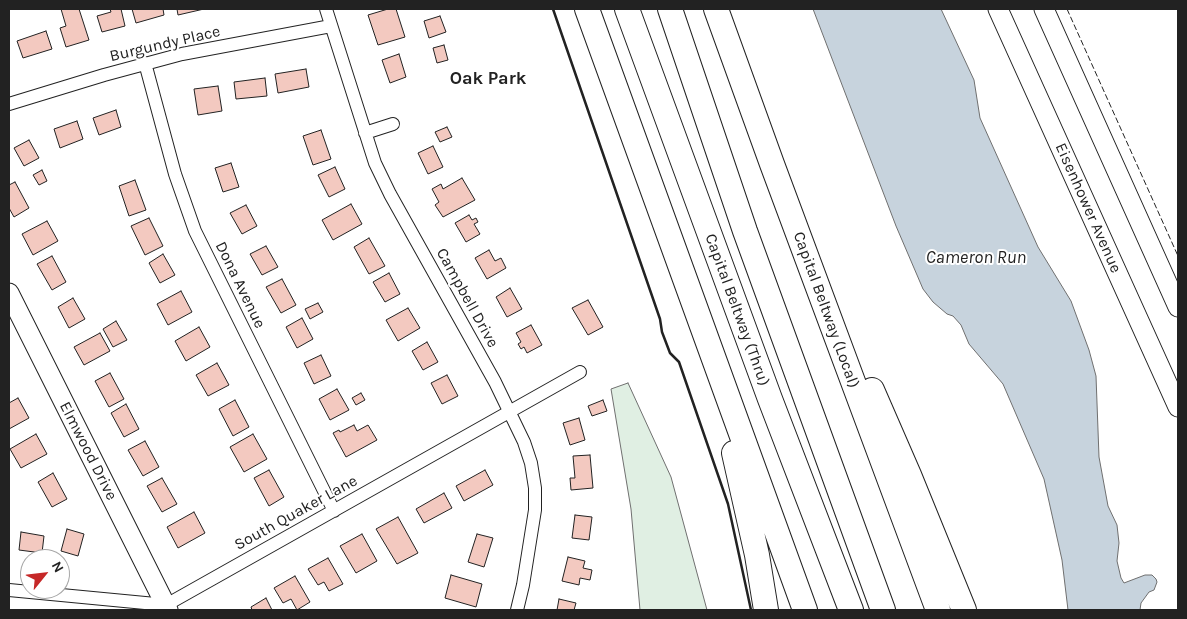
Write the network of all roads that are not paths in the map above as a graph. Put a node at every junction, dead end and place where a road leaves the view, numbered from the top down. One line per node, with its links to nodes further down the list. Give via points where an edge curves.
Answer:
1 (326, 9): 8 (street, Campbell Drive)
2 (587, 9): 16 (highway)
3 (627, 9): 26 (highway, Capital Beltway (Thru))
4 (670, 9): 27 (highway, via 745,231)
5 (716, 9): 13 (highway, Capital Beltway (Local))
6 (998, 9): 18 (main road, Eisenhower Avenue)
7 (1044, 9): 15 (main road)
8 (331, 26): 9 (street, Burgundy Place); 12 (street, Campbell Drive)
9 (145, 63): 10 (street, Burgundy Place); 20 (street, Dona Avenue, via 175,174 195,231)
10 (9, 104)
11 (393, 124): 12 (street)
12 (365, 133): 19 (street, Campbell Drive, via 390,194)
13 (772, 164): 28 (highway, Capital Beltway (Local)); 29 (highway, via 910,475)
14 (9, 292): 22 (main road, Elmwood Drive)
15 (1178, 307)
16 (705, 337): 24 (highway, via 746,502); 25 (highway)
17 (580, 372): 19 (street, South Quaker Lane)
18 (1178, 407)
19 (510, 412): 20 (street, South Quaker Lane); 23 (street, Campbell Drive, via 531,463 535,488 534,526)
20 (334, 511): 22 (street, South Quaker Lane)
21 (9, 590): 22 (street)
22 (167, 608)
23 (517, 610)
24 (766, 610)
25 (805, 610)
26 (851, 610)
27 (884, 610)
28 (938, 610)
29 (964, 610)

